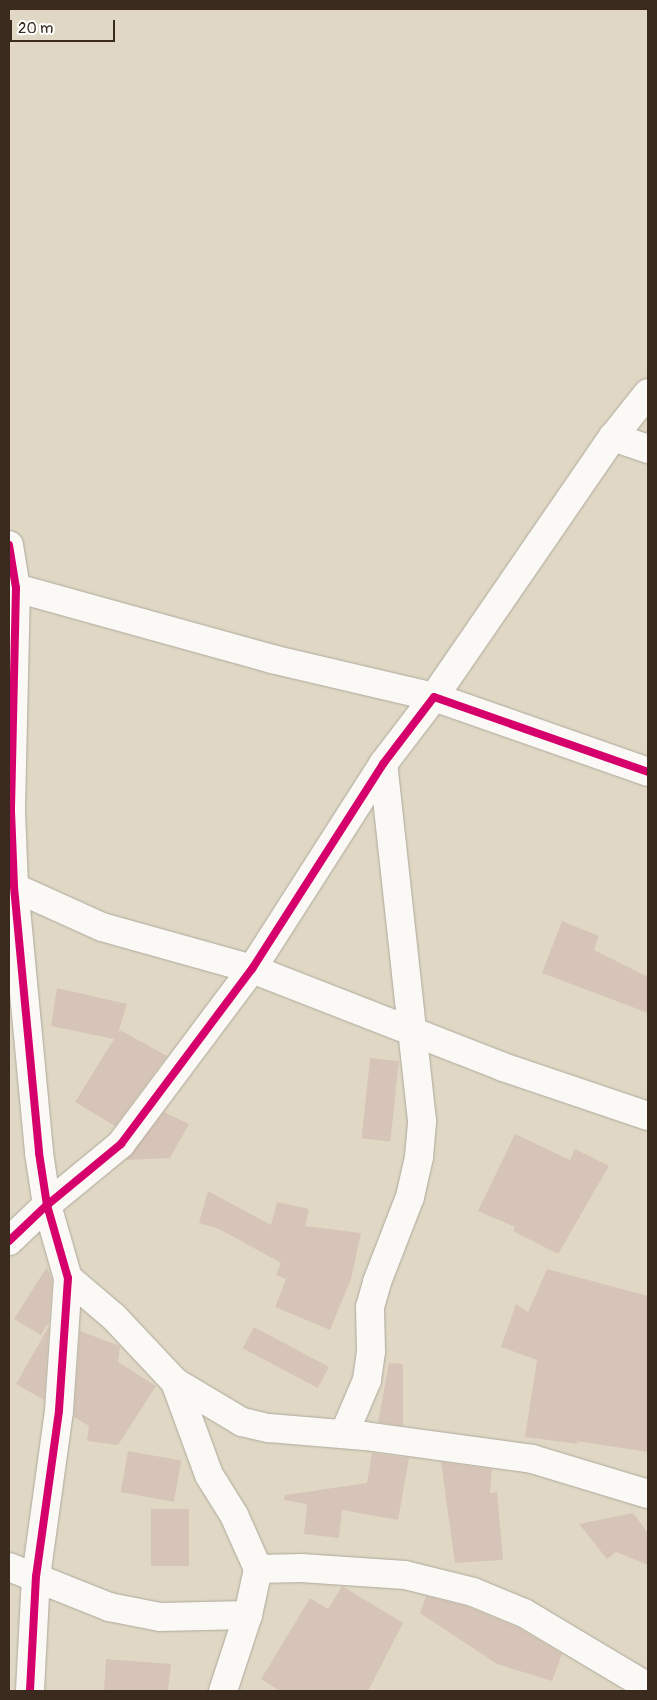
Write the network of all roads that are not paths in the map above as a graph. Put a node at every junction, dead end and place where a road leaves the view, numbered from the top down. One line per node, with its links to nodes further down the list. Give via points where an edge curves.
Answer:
1 (648, 393): 2 (street)
2 (612, 437): 3 (street); 6 (street)
3 (648, 449)
4 (9, 545): 5 (street)
5 (12, 589): 6 (street, via 272,659); 9 (street)
6 (434, 697): 7 (street); 8 (street)
7 (383, 764): 10 (street); 11 (street)
8 (648, 772)
9 (11, 886): 10 (street, via 102,927); 13 (street)
10 (252, 969): 11 (street); 13 (street, via 121,1144)
11 (410, 1030): 12 (street, via 503,1068); 17 (street, via 422,1120 419,1157 410,1197 370,1307 371,1351 367,1380)
12 (648, 1116)
13 (47, 1205): 14 (street); 15 (street)
14 (9, 1241)
15 (68, 1278): 16 (street, via 114,1317); 21 (street, via 59,1411)
16 (175, 1382): 17 (street, via 242,1422 270,1428); 20 (street, via 208,1475 234,1515)
17 (344, 1434): 18 (street, via 532,1459)
18 (648, 1494)
19 (9, 1567): 21 (street)
20 (258, 1569): 22 (street); 23 (street, via 301,1568 406,1575 473,1592 524,1613)
21 (36, 1576): 22 (street, via 109,1606 160,1616); 24 (street)
22 (248, 1615): 25 (street)
23 (648, 1687)
24 (30, 1691)
25 (224, 1691)

